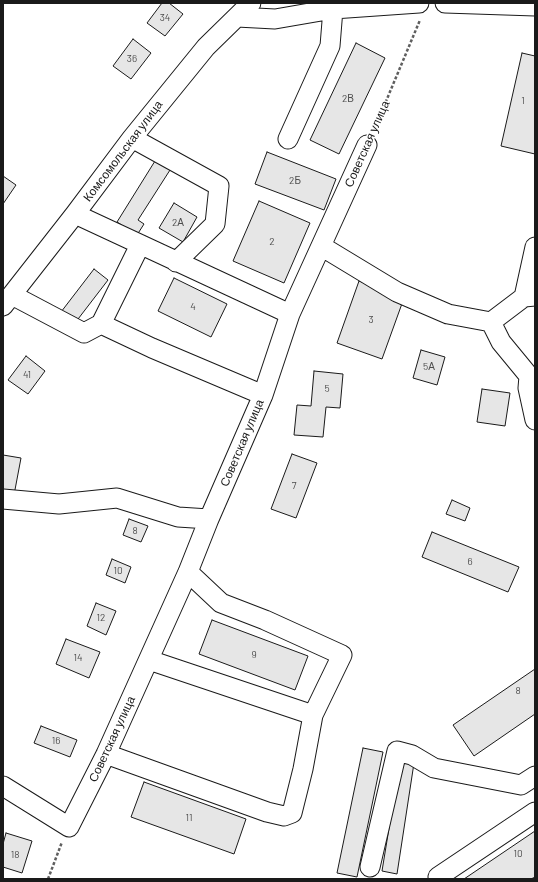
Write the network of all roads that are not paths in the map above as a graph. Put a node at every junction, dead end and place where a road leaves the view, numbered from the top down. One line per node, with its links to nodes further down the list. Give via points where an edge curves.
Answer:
1 (251, 3): 6 (street, Комсомольская улица)
2 (445, 3): 3 (street)
3 (535, 6)
4 (333, 9): 5 (street); 6 (street, via 275,19); 8 (street, via 330,46)
5 (420, 10)
6 (237, 17): 7 (street, Комсомольская улица, via 206,47)
7 (132, 138): 10 (street, Комсомольская улица); 14 (street, via 219,186 215,224)
8 (288, 139)
9 (367, 145): 12 (street, Советская улица)
10 (75, 214): 11 (street); 16 (street, Комсомольская улица)
11 (140, 245): 14 (street); 19 (street)
12 (322, 246): 17 (street, Советская улица); 18 (street, via 397,292 448,314)
13 (535, 247): 15 (street)
14 (176, 262): 17 (street)
15 (530, 297): 18 (street)
16 (8, 300): 19 (street, via 84,333)
17 (290, 314): 21 (street, Советская улица)
18 (491, 322): 20 (street, via 501,342)
19 (101, 324): 21 (street)
20 (532, 377): 22 (street, via 528,388)
21 (263, 395): 24 (street, Советская улица)
22 (535, 420)
23 (3, 499): 24 (street, via 58,504 117,498 178,518)
24 (209, 519): 25 (street, Советская улица)
25 (188, 572): 26 (street, Советская улица); 27 (street, via 221,603 342,655)
26 (149, 660): 27 (street); 28 (street, Советская улица)
27 (313, 715): 28 (street, via 292,813 284,816)
28 (106, 754): 30 (street, Советская улица, via 69,827)
29 (535, 776): 32 (street, via 520,785 434,768 412,755 397,752)
30 (3, 786)
31 (535, 812): 33 (street)
32 (370, 867)
33 (438, 877)

